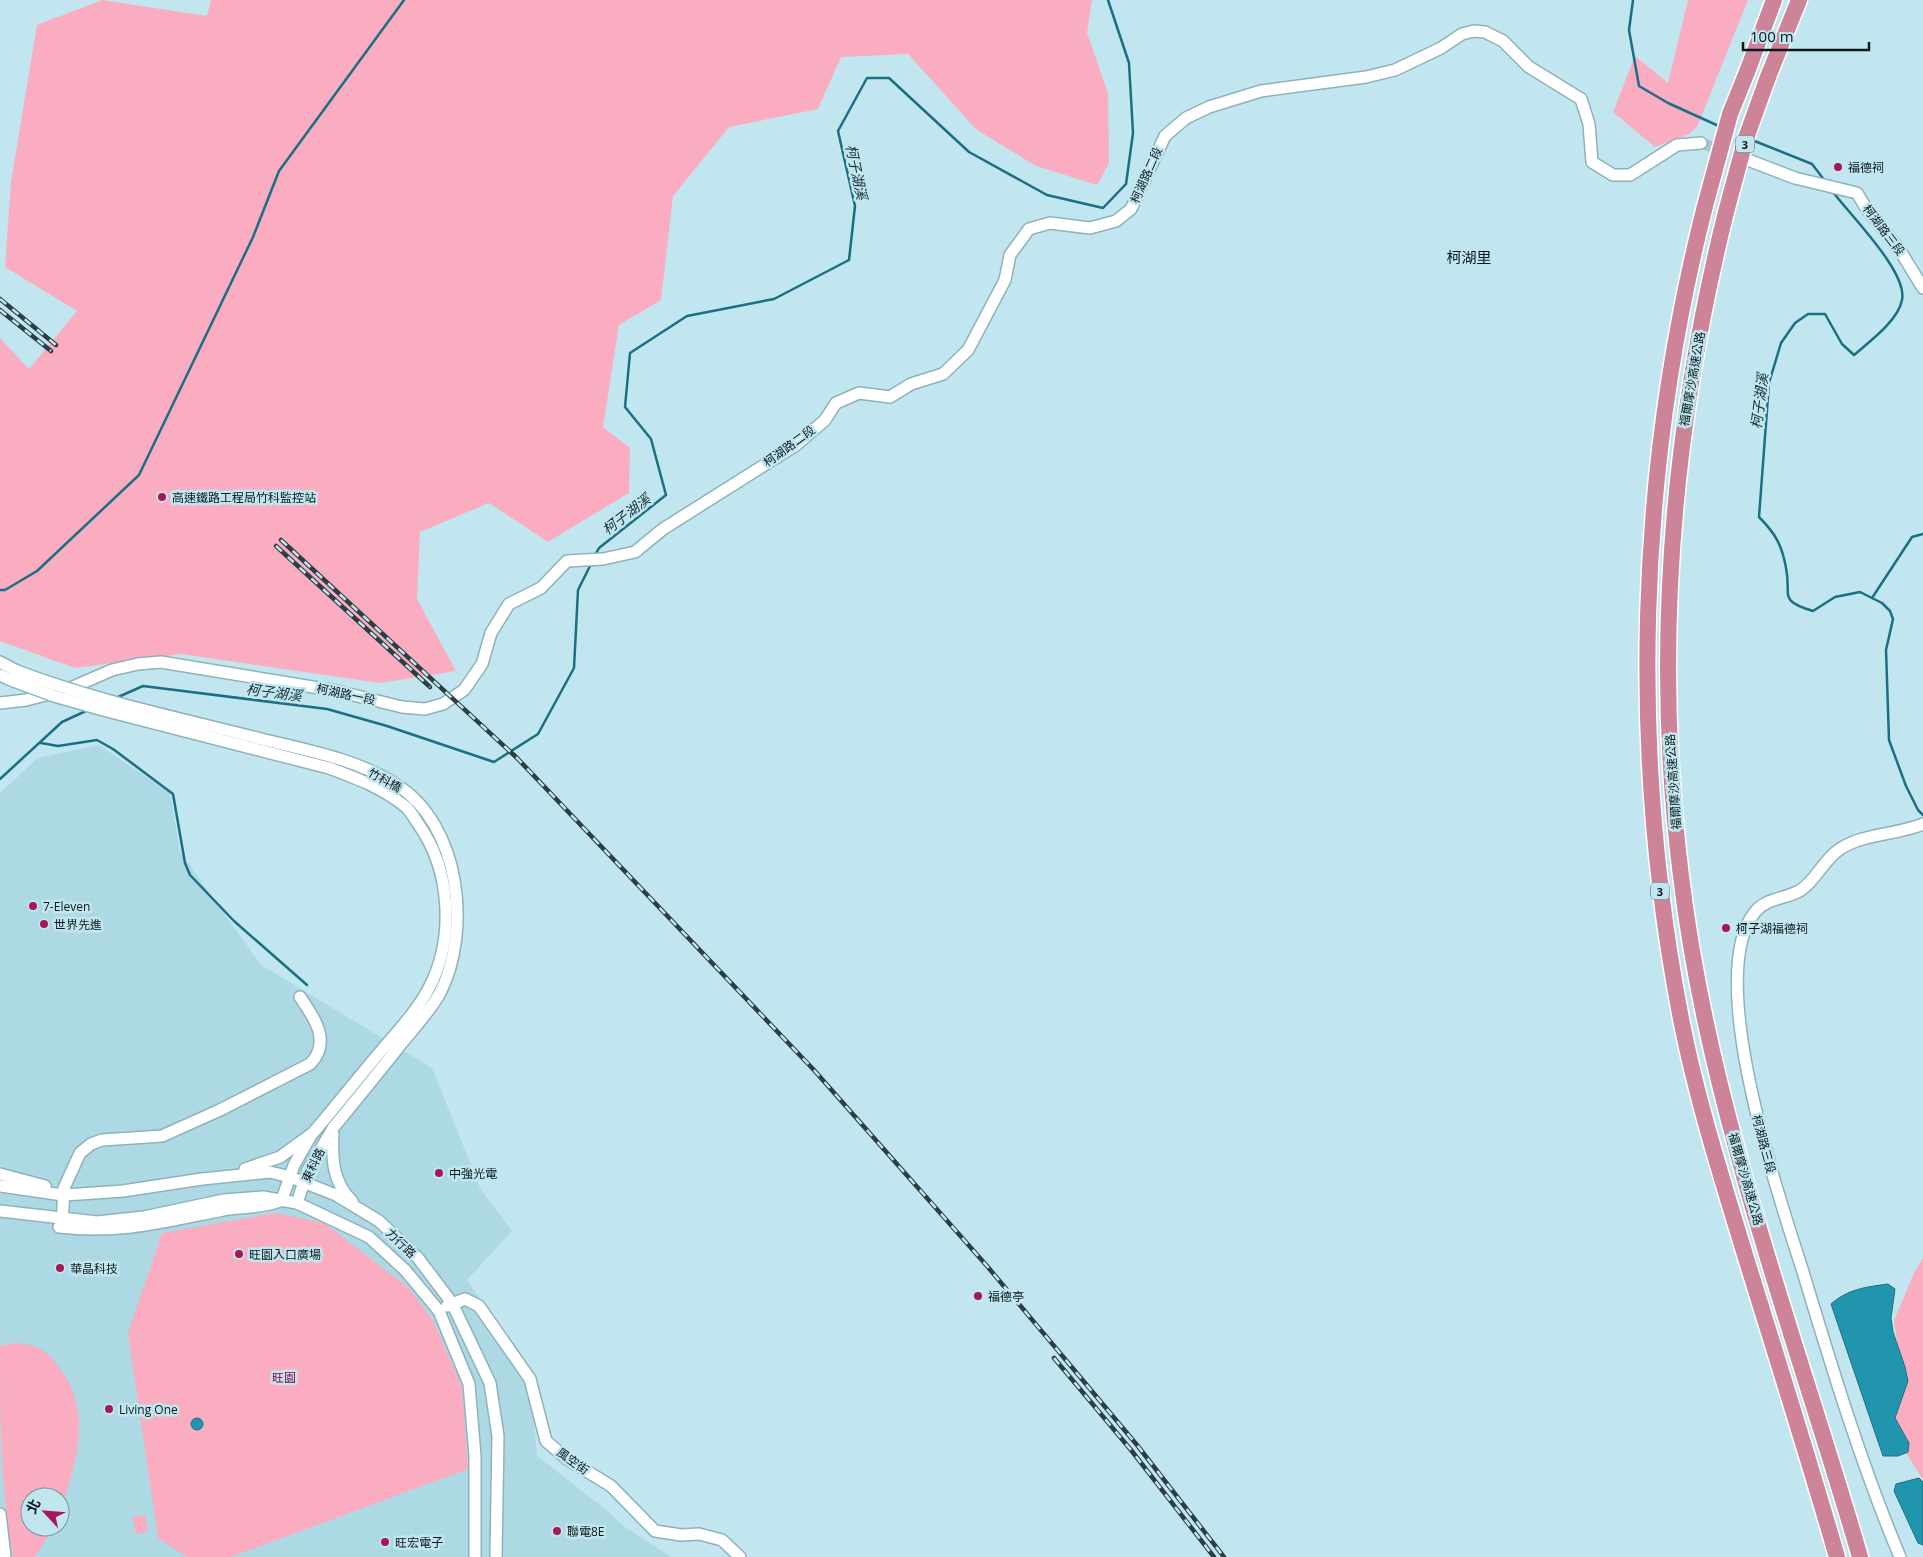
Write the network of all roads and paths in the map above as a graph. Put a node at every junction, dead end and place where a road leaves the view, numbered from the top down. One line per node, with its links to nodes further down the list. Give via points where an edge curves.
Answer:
1 (1774, 0): 34 (highway, 福爾摩沙高速公路 / 3, bridge, via 1730,114 1694,246 1669,379 1659,448 1648,579 1648,714 1653,831 1661,902 1685,1037 1720,1170)
2 (1799, 0): 35 (highway, 福爾摩沙高速公路 / 3, bridge, via 1746,138 1726,212 1688,386 1671,559 1668,717 1681,878 1700,990 1737,1153)
3 (1701, 143): 6 (street, 柯湖路二段, via 1677,145 1630,175 1613,175 1601,170 1592,162 1589,124 1581,99 1529,67 1504,41 1485,32 1474,31 1462,34 1395,70 1261,91 1209,107 1186,118 1164,136 1131,209 1116,221 1090,228 1050,223 1029,229 1010,255 1004,280 968,350 943,374 912,384 890,397 859,393 836,403 825,420 796,445 663,529 635,552 603,559)
4 (1748, 160): 5 (street, 柯湖路三段, via 1770,170 1857,193 1899,249)
5 (1923, 288)
6 (567, 561): 10 (street, 柯湖路一段, via 542,588 509,604 491,633 482,664 464,690 443,704 425,709 161,662 112,670 66,690)
7 (0, 662): 9 (street)
8 (0, 675): 9 (street)
9 (14, 676): 13 (street, 竹科橋, bridge, via 332,757 398,785 420,805 439,834 452,867 457,909 454,955 440,993); 14 (street, 竹科橋, bridge, via 54,696 329,768 360,780 388,793 408,809 428,839 441,870 446,910 442,950 429,987 408,1019)
10 (0, 703)
11 (1920, 825): 36 (street, 柯湖路三段, via 1851,843 1840,849 1800,890 1765,904 1755,912 1741,942 1738,974 1738,1009 1746,1061 1770,1167 1838,1388)
12 (300, 996): 20 (street, via 318,1024 321,1043 310,1064 162,1136 102,1140 91,1144 80,1153)
13 (333, 1128): 18 (street, 東科路); 24 (street, via 335,1175 350,1198)
14 (313, 1133): 16 (street, 東科路); 17 (street, via 280,1157)
15 (0, 1174): 20 (street, 力行路)
16 (290, 1177): 17 (street, 力行路, via 270,1172); 18 (street, 力行路); 21 (street, 東科路)
17 (202, 1179): 20 (street, 力行路, via 123,1191 80,1194)
18 (304, 1182): 22 (street, 東科路); 24 (street, 力行路)
19 (0, 1186): 20 (street, 力行路)
20 (63, 1191): 26 (street)
21 (282, 1199): 22 (street, 力行路); 26 (street, via 268,1205 148,1226 97,1230)
22 (297, 1203): 28 (street, 力行路, via 369,1237 405,1270)
23 (0, 1211): 26 (street)
24 (364, 1211): 27 (street, 力行路, via 418,1258)
25 (0, 1219): 26 (street)
26 (62, 1223)
27 (452, 1303): 28 (street); 32 (street, 力行路, via 490,1382 498,1436); 33 (street, 風空街, via 465,1299 479,1306 530,1379 546,1441 567,1459 612,1486 655,1531 699,1534 722,1540)
28 (439, 1311): 31 (street, 力行路, via 469,1384 474,1456)
29 (0, 1514): 30 (street)
30 (5, 1557)
31 (475, 1557)
32 (496, 1557)
33 (740, 1557)
34 (1837, 1557)
35 (1860, 1557)
36 (1900, 1557)

